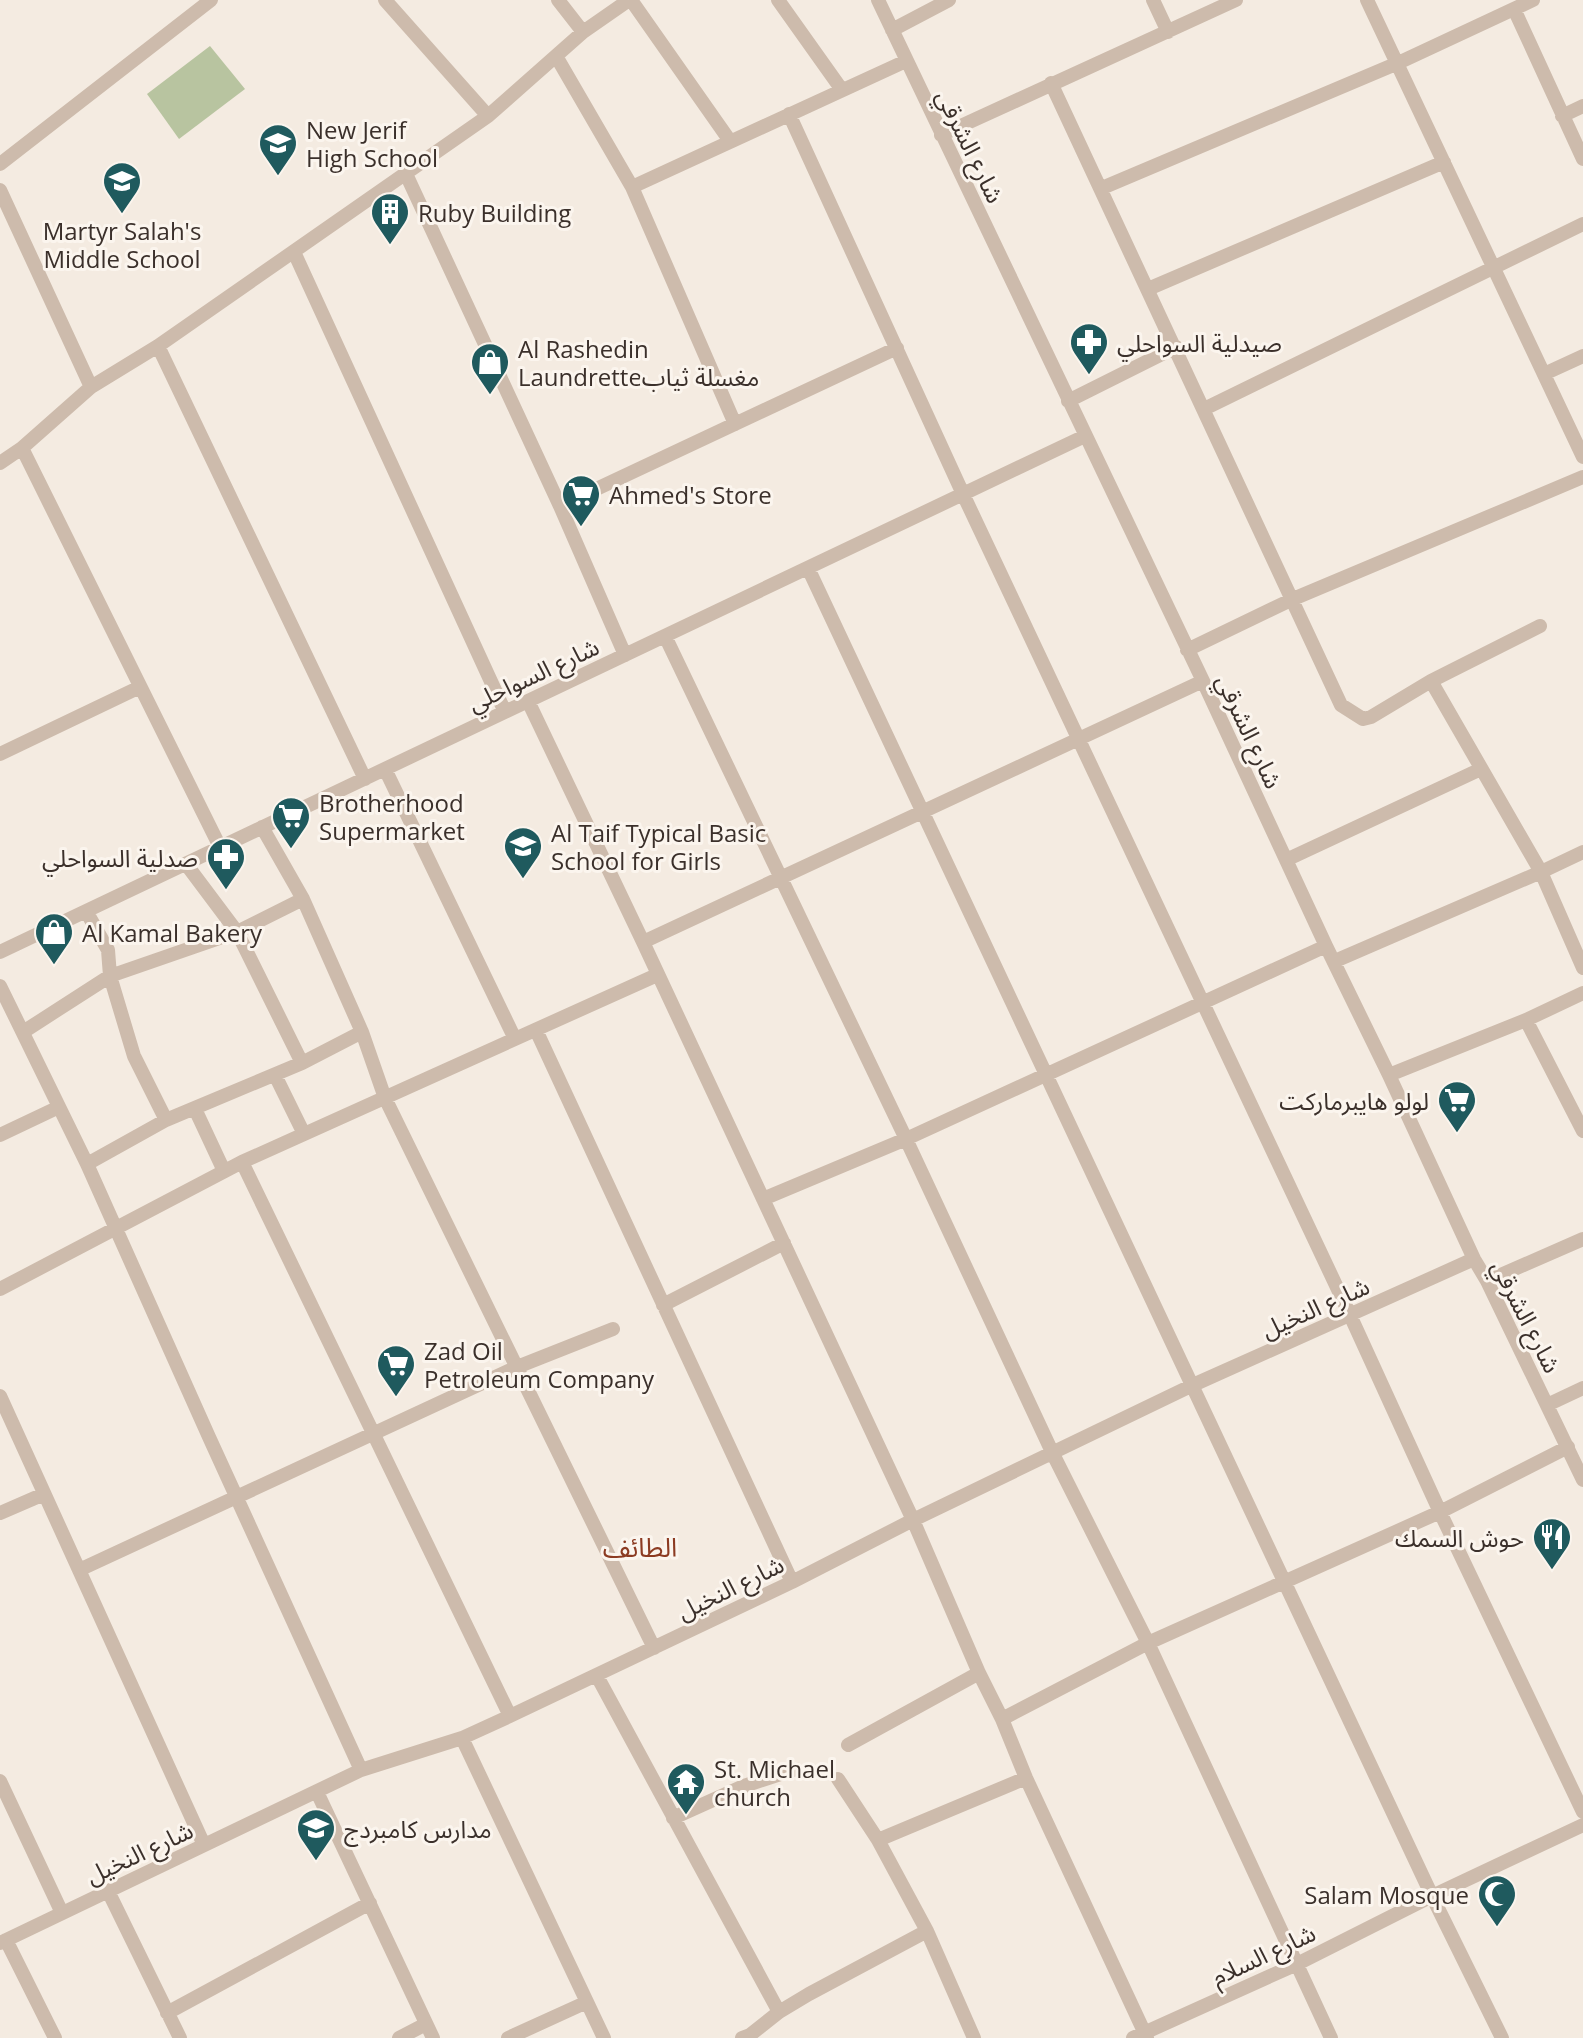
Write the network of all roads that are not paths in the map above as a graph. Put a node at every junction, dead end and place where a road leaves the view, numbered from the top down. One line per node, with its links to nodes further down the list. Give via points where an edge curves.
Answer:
1 (211, 0): 29 (street)
2 (385, 0): 23 (street)
3 (558, 0): 14 (street)
4 (630, 0): 14 (street); 26 (street)
5 (778, 0): 20 (street)
6 (878, 0): 13 (street, شارع الشرقي)
7 (949, 0): 13 (street)
8 (1153, 0): 15 (street)
9 (1236, 0): 15 (street)
10 (1367, 0): 18 (street)
11 (1533, 0): 12 (street)
12 (1514, 9): 18 (street); 24 (street)
13 (892, 30): 17 (street, شارع الشرقي)
14 (583, 32): 16 (street)
15 (1168, 32): 19 (street)
16 (556, 56): 23 (street); 31 (street)
17 (906, 61): 20 (street); 25 (street, شارع الشرقي)
18 (1398, 63): 28 (street); 32 (street)
19 (1051, 83): 25 (street); 32 (street)
20 (842, 90): 22 (street)
21 (1583, 106): 24 (street)
22 (789, 114): 26 (street); 40 (street)
23 (488, 116): 30 (street)
24 (1562, 116): 27 (street)
25 (941, 135): 44 (street, شارع الشرقي)
26 (730, 141): 31 (street)
27 (1583, 159)
28 (1444, 162): 36 (street); 37 (street)
29 (0, 164)
30 (406, 174): 35 (street); 53 (street)
31 (632, 187): 46 (street)
32 (1102, 188): 37 (street)
33 (0, 190): 43 (street)
34 (1583, 224): 36 (street)
35 (294, 252): 38 (street); 64 (street)
36 (1493, 266): 42 (street); 45 (street)
37 (1148, 289): 39 (street)
38 (158, 346): 43 (street); 69 (street)
39 (1176, 347): 44 (street); 45 (street)
40 (897, 348): 46 (street); 52 (street)
41 (1583, 356): 42 (street)
42 (1544, 374): 49 (street)
43 (91, 387): 48 (street)
44 (1068, 401): 47 (street, شارع الشرقي)
45 (1204, 409): 55 (street)
46 (735, 424): 53 (street)
47 (1085, 436): 52 (street, شارع السواحلي); 58 (street, شارع الشرقي)
48 (22, 448): 50 (street); 62 (street)
49 (1583, 457)
50 (0, 463)
51 (1583, 477): 55 (street)
52 (963, 494): 54 (street, شارع السواحلي); 65 (street)
53 (560, 506): 59 (street)
54 (808, 568): 57 (street, شارع السواحلي); 70 (street)
55 (1293, 599): 58 (street); 61 (street, via 1341,705 1363,719)
56 (1540, 626): 61 (street)
57 (665, 636): 59 (street, شارع السواحلي); 77 (street)
58 (1187, 650): 60 (street, شارع الشرقي)
59 (625, 655): 63 (street, شارع السواحلي)
60 (1203, 681): 65 (street); 74 (street, شارع الشرقي)
61 (1431, 681): 68 (street)
62 (140, 687): 66 (street); 72 (street)
63 (528, 701): 64 (street, شارع السواحلي); 81 (street)
64 (505, 712): 67 (street, شارع السواحلي)
65 (1079, 739): 70 (street); 90 (street)
66 (0, 754)
67 (385, 769): 69 (street, شارع السواحلي); 95 (street)
68 (1481, 769): 74 (street); 76 (street)
69 (365, 779): 71 (street, شارع السواحلي)
70 (924, 812): 77 (street); 98 (street)
71 (262, 827): 72 (street, شارع السواحلي); 78 (street)
72 (220, 847): 75 (street, شارع السواحلي)
73 (1583, 852): 76 (street)
74 (1286, 860): 82 (street, شارع الشرقي)
75 (186, 864): 79 (street, شارع السواحلي); 80 (street)
76 (1541, 872): 84 (street); 85 (street)
77 (782, 878): 81 (street); 107 (street)
78 (303, 899): 80 (street); 94 (street)
79 (86, 911): 83 (street, شارع السواحلي); 87 (street, via 108,950)
80 (237, 932): 87 (street); 96 (street)
81 (643, 942): 86 (street)
82 (1326, 946): 84 (street, شارع الشرقي); 90 (street)
83 (0, 952)
84 (1335, 961): 99 (street, شارع الشرقي)
85 (1583, 968)
86 (657, 975): 92 (street); 111 (street)
87 (110, 976): 93 (street); 103 (street, via 134,1056)
88 (0, 986): 93 (street)
89 (1583, 993): 91 (street)
90 (1203, 1003): 98 (street); 119 (street)
91 (1526, 1020): 99 (street); 104 (street)
92 (536, 1030): 95 (street); 118 (street)
93 (23, 1032): 101 (street)
94 (362, 1032): 96 (street); 100 (street)
95 (515, 1039): 100 (street)
96 (302, 1063): 97 (street)
97 (275, 1075): 102 (street); 105 (street)
98 (1045, 1075): 107 (street); 122 (street)
99 (1389, 1075): 115 (street, شارع الشرقي)
100 (385, 1098): 105 (street); 121 (street)
101 (59, 1107): 106 (street); 109 (street)
102 (195, 1109): 103 (street); 110 (street)
103 (166, 1120): 109 (street)
104 (1583, 1131)
105 (304, 1134): 108 (street)
106 (0, 1135)
107 (906, 1139): 111 (street); 128 (street)
108 (242, 1162): 110 (street); 126 (street)
109 (87, 1164): 112 (street)
110 (224, 1171): 112 (street)
111 (763, 1199): 114 (street)
112 (116, 1230): 117 (street); 131 (street)
113 (1583, 1239): 116 (street)
114 (784, 1243): 118 (street); 134 (street)
115 (1474, 1259): 116 (street, شارع الشرقي); 119 (street, شارع النخيل)
116 (1487, 1281): 125 (street, شارع الشرقي)
117 (0, 1289)
118 (663, 1305): 137 (street)
119 (1350, 1315): 122 (street, شارع النخيل); 132 (street)
120 (613, 1329): 121 (street)
121 (517, 1367): 126 (street); 139 (street)
122 (1193, 1385): 128 (street, شارع النخيل); 136 (street)
123 (1583, 1388): 125 (street)
124 (0, 1396): 130 (street)
125 (1547, 1405): 127 (street, شارع الشرقي)
126 (373, 1434): 131 (street); 142 (street)
127 (1568, 1447): 129 (street, شارع الشرقي); 132 (street)
128 (1053, 1454): 134 (street, شارع النخيل); 138 (street)
129 (1583, 1480)
130 (44, 1494): 133 (street); 135 (street)
131 (236, 1497): 135 (street); 147 (street)
132 (1440, 1512): 136 (street); 152 (street)
133 (0, 1513)
134 (913, 1520): 137 (street, شارع النخيل); 140 (street)
135 (79, 1570): 156 (street)
136 (1285, 1580): 138 (street); 158 (street)
137 (792, 1582): 139 (street, شارع النخيل)
138 (1148, 1643): 143 (street); 163 (street)
139 (654, 1648): 141 (street, شارع النخيل)
140 (979, 1673): 143 (street); 145 (street)
141 (597, 1676): 142 (street, شارع النخيل); 153 (street)
142 (510, 1716): 144 (street, شارع النخيل)
143 (1002, 1719): 148 (street)
144 (462, 1738): 147 (street, شارع النخيل); 164 (street)
145 (848, 1745)
146 (796, 1769): 153 (street)
147 (361, 1770): 151 (street, شارع النخيل)
148 (1026, 1778): 155 (street); 168 (street)
149 (838, 1779): 155 (street)
150 (0, 1781): 160 (street)
151 (317, 1792): 156 (street, شارع النخيل); 159 (street)
152 (1583, 1812)
153 (673, 1818): 165 (street)
154 (1583, 1825): 158 (street, شارع السلام)
155 (878, 1840): 161 (street)
156 (204, 1845): 157 (street, شارع النخيل)
157 (108, 1891): 160 (street, شارع النخيل); 166 (street)
158 (1432, 1896): 163 (street, شارع السلام); 177 (street)
159 (370, 1903): 166 (street); 167 (street)
160 (62, 1913): 162 (street, شارع النخيل)
161 (927, 1931): 165 (street); 175 (street)
162 (3, 1942): 169 (street)
163 (1297, 1964): 168 (street, شارع السلام); 176 (street)
164 (587, 2002): 172 (street); 173 (street)
165 (779, 2012): 174 (street)
166 (167, 2013): 170 (street)
167 (430, 2031): 171 (street)
168 (1141, 2036)
169 (55, 2038)
170 (180, 2038)
171 (399, 2038)
172 (508, 2038)
173 (604, 2038)
174 (742, 2038)
175 (974, 2038)
176 (1331, 2038)
177 (1501, 2038)

